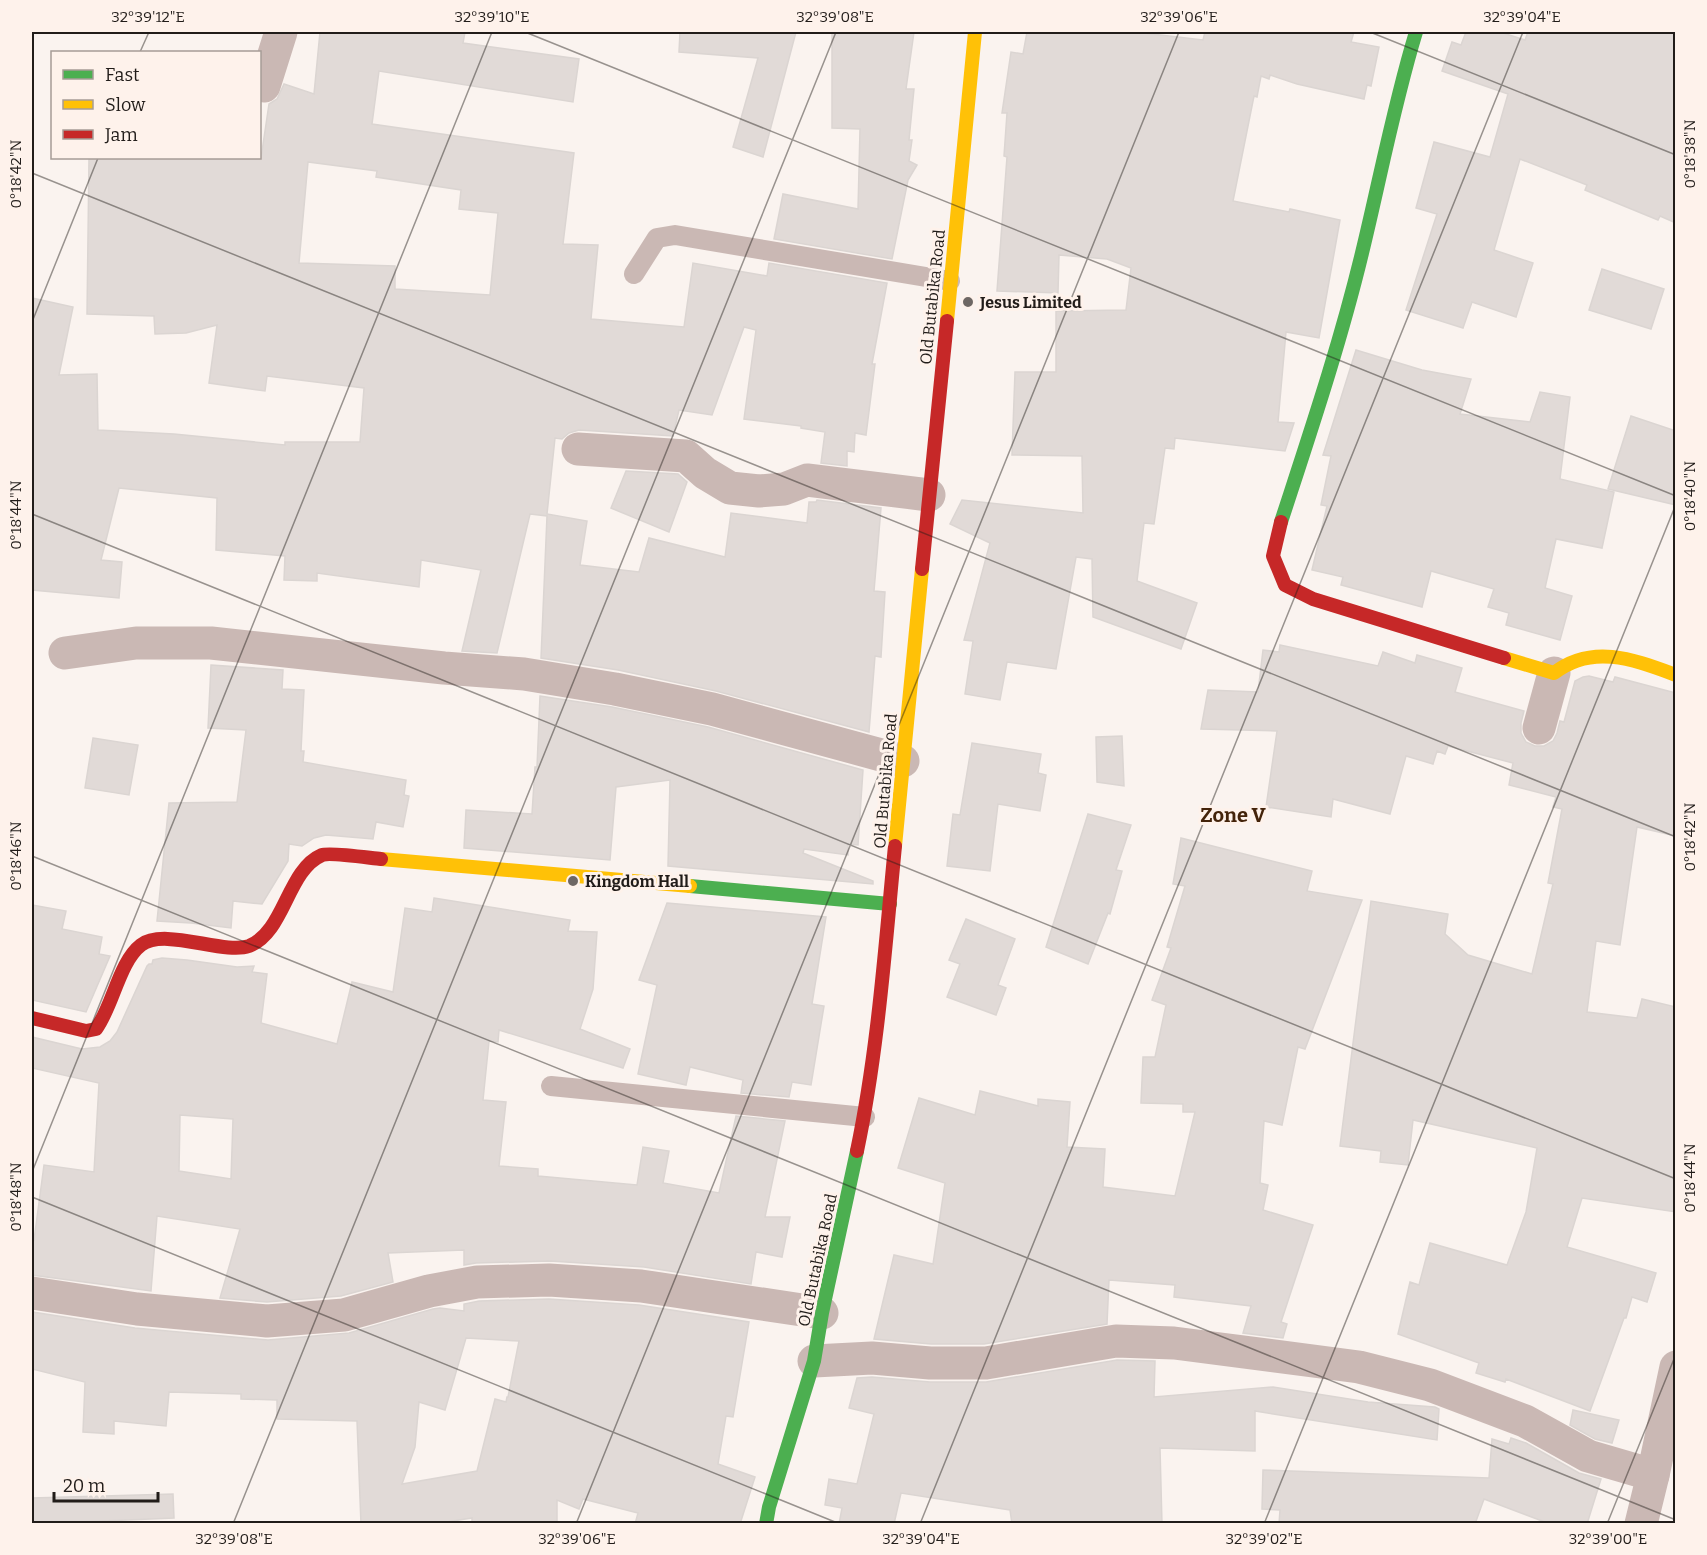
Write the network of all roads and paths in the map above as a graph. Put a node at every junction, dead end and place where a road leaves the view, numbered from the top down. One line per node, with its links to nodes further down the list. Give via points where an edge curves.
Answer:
1 (281, 32): 4 (street)
2 (975, 32): 6 (street, Old Butabika Road)
3 (1416, 32): 10 (street, via 1340,338 1273,556 1285,585 1313,599)
4 (264, 86)
5 (634, 274): 6 (lane, via 657,238 675,235)
6 (950, 281): 8 (street, Old Butabika Road)
7 (578, 449): 8 (street, via 686,456 730,488 784,489 807,480)
8 (929, 495): 13 (street, Old Butabika Road)
9 (66, 653): 13 (street, via 136,643 212,644 524,674 712,710)
10 (1554, 673): 11 (street, via 1567,662 1594,655); 12 (street)
11 (1676, 675)
12 (1539, 728)
13 (903, 761): 14 (street, Old Butabika Road)
14 (890, 904): 15 (street, via 324,854 315,858 301,875 265,933 252,945 239,948 159,939 143,943 132,954 96,1029 86,1031); 17 (street, Old Butabika Road)
15 (32, 1018)
16 (551, 1086): 17 (lane)
17 (865, 1118): 19 (street, Old Butabika Road)
18 (32, 1293): 19 (street, via 137,1309 267,1321 344,1316 477,1282 549,1280 641,1286)
19 (822, 1313): 20 (street, Old Butabika Road)
20 (814, 1361): 22 (street, via 872,1358 986,1363 1116,1341 1174,1343 1359,1367 1430,1385 1525,1421 1588,1456); 23 (street, Old Butabika Road)
21 (1676, 1367): 22 (street)
22 (1653, 1475): 24 (street)
23 (766, 1524)
24 (1641, 1524)

